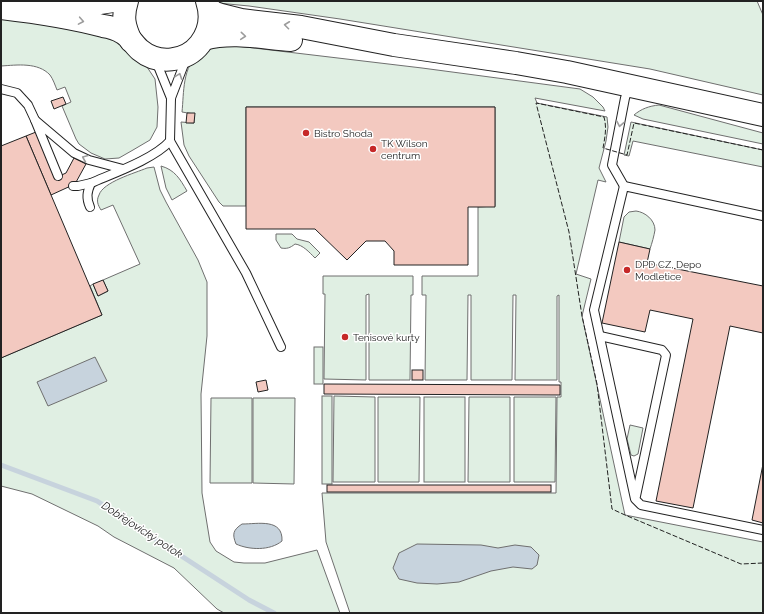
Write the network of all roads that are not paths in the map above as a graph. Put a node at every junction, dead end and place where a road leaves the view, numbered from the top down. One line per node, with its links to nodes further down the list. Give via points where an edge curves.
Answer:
1 (113, 1): 3 (main road, via 93,4)
2 (127, 1): 7 (main road, via 124,12 125,27)
3 (1, 2)
4 (209, 6): 6 (main road, via 210,25); 8 (main road, one-way to 4, via 301,27 241,20 221,15)
5 (1, 8): 7 (main road, one-way to 7, via 104,26 124,33)
6 (204, 39): 8 (main road, one-way to 8, via 216,35 233,35 295,41); 9 (main road)
7 (131, 41): 10 (main road)
8 (394, 45): 11 (main road, via 516,63)
9 (189, 54): 10 (main road, via 170,60); 13 (lane, one-way to 9)
10 (151, 57): 13 (lane, via 158,66)
11 (629, 86): 14 (main road); 21 (lane, one-way to 21, via 612,165)
12 (1, 88): 15 (lane, via 17,94 28,106)
13 (171, 98): 16 (lane)
14 (763, 115)
15 (35, 120): 17 (lane, one-way to 15, via 74,153); 18 (lane)
16 (170, 141): 17 (lane, via 153,155); 25 (lane, via 246,273)
17 (123, 169): 19 (lane)
18 (58, 176)
19 (91, 183): 20 (lane); 22 (lane, via 87,200)
20 (73, 186)
21 (624, 186): 23 (lane); 24 (lane, via 594,310)
22 (90, 207)
23 (763, 216)
24 (600, 336): 26 (lane); 26 (lane, via 662,350 666,355)
25 (281, 347)
26 (635, 499): 27 (lane, via 641,505)
27 (763, 530)

